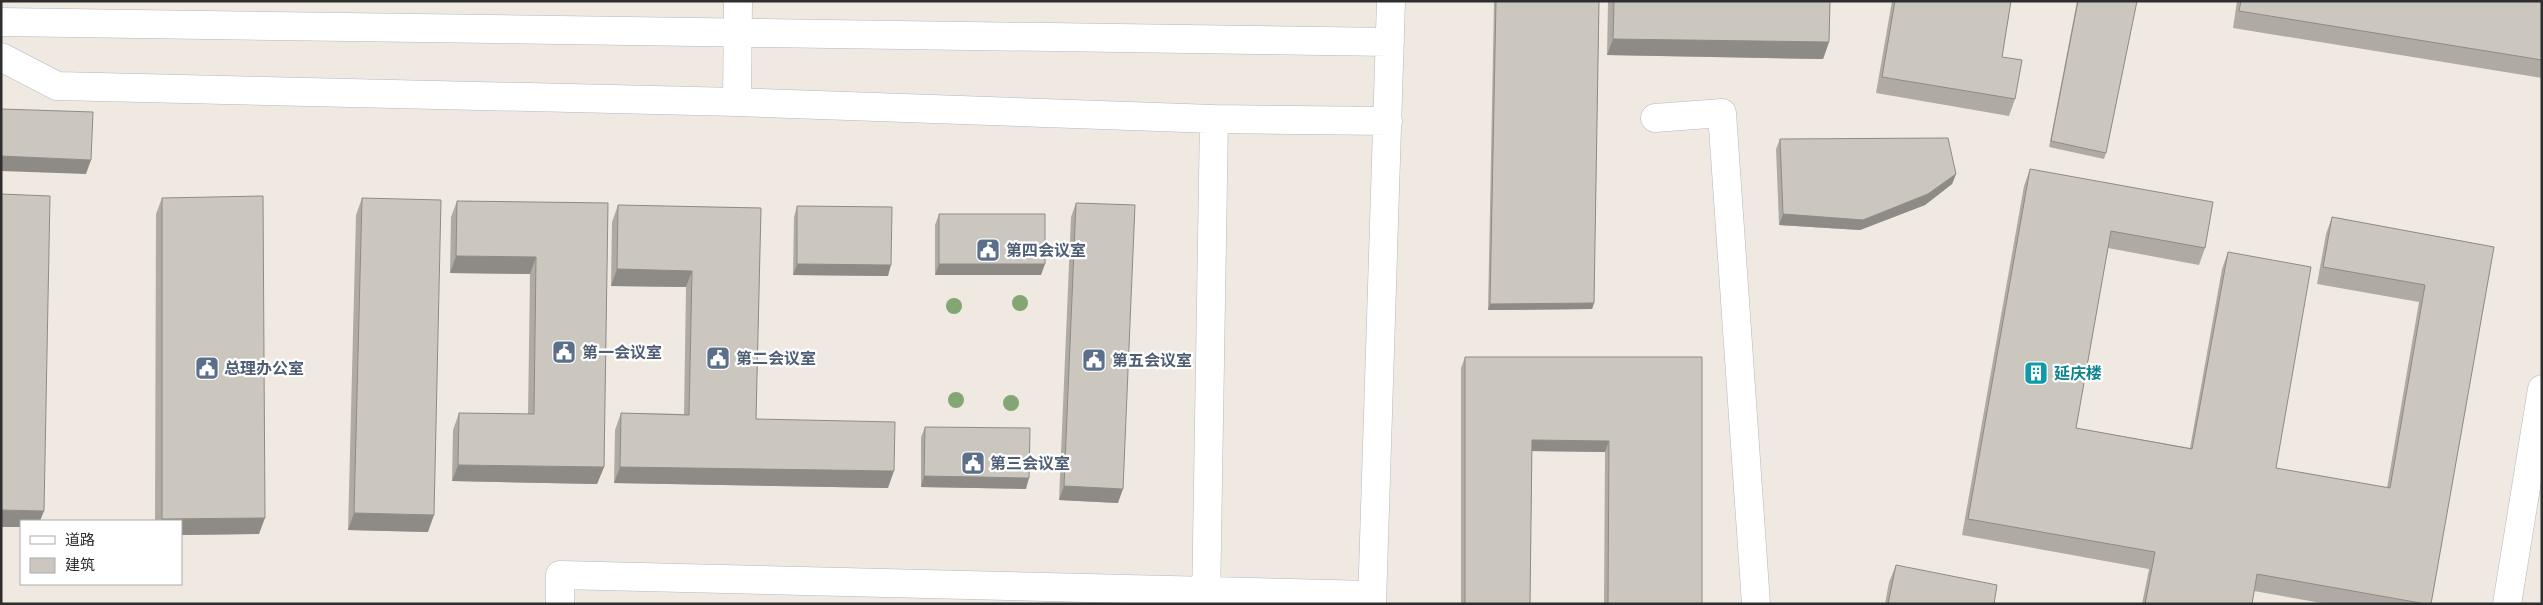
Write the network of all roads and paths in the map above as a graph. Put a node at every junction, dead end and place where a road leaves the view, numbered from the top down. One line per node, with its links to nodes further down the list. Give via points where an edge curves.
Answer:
1 (738, 1): 4 (lane)
2 (1391, 1): 5 (lane)
3 (1, 22): 4 (lane)
4 (738, 33): 5 (lane); 7 (lane)
5 (1390, 42): 10 (lane)
6 (1, 57): 7 (lane, via 57,86)
7 (737, 102): 9 (lane)
8 (1655, 118): 15 (lane, via 1722,113)
9 (1214, 119): 10 (lane); 12 (lane)
10 (1388, 121): 13 (lane)
11 (2542, 389): 16 (lane)
12 (1206, 598): 13 (lane); 14 (lane, via 560,575)
13 (1372, 600)
14 (560, 604)
15 (1756, 604)
16 (2507, 604)

